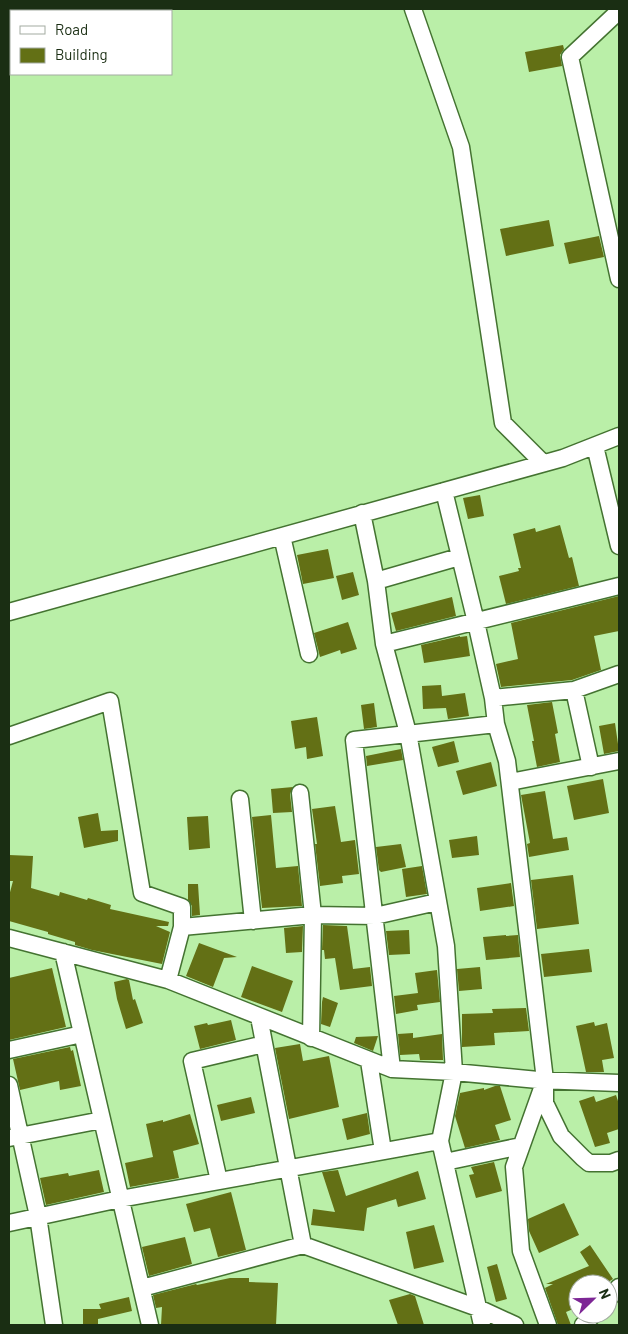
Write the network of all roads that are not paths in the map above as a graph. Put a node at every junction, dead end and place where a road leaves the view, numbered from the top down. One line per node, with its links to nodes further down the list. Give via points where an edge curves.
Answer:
1 (413, 9): 6 (street, via 461,147 503,423)
2 (619, 11): 3 (street, via 570,57)
3 (619, 278)
4 (619, 436): 5 (street)
5 (595, 446): 6 (street); 10 (street)
6 (543, 463): 7 (street)
7 (444, 491): 8 (street); 11 (street)
8 (362, 514): 9 (street); 12 (street)
9 (282, 536): 14 (street); 17 (street)
10 (619, 546)
11 (460, 557): 12 (street); 15 (street)
12 (376, 581): 16 (street)
13 (619, 586): 15 (street)
14 (9, 612)
15 (476, 622): 16 (street); 20 (street)
16 (384, 644): 22 (street)
17 (309, 654)
18 (619, 674): 19 (street)
19 (574, 690): 20 (street); 25 (street)
20 (493, 698): 21 (street)
21 (496, 724): 22 (street); 26 (street, via 508,761)
22 (408, 733): 29 (street); 31 (street, via 354,740)
23 (9, 736): 33 (street, via 110,701 142,892 182,907)
24 (619, 761): 25 (street)
25 (591, 767): 26 (street)
26 (510, 782): 45 (street)
27 (300, 793): 30 (street)
28 (240, 799): 32 (street)
29 (438, 902): 31 (street); 44 (street, via 446,946)
30 (313, 915): 31 (street); 32 (street); 39 (street)
31 (375, 916): 43 (street)
32 (253, 921): 33 (street)
33 (182, 927): 36 (street)
34 (9, 938): 35 (street)
35 (63, 952): 36 (street); 38 (street)
36 (168, 980): 37 (street)
37 (259, 1017): 39 (street); 40 (street)
38 (82, 1034): 41 (street); 48 (street)
39 (311, 1038): 42 (street)
40 (264, 1044): 55 (street); 56 (street, via 192,1061)
41 (9, 1050)
42 (369, 1061): 43 (street); 52 (street)
43 (392, 1069): 44 (street)
44 (454, 1072): 45 (street); 50 (street)
45 (546, 1080): 46 (street); 51 (street); 53 (street, via 545,1103 561,1136 589,1163)
46 (619, 1083)
47 (9, 1085): 49 (street)
48 (102, 1120): 49 (street); 57 (street)
49 (14, 1137): 58 (street)
50 (440, 1141): 52 (street); 54 (street)
51 (521, 1146): 54 (street); 67 (street, via 514,1167 521,1251)
52 (383, 1151): 55 (street)
53 (619, 1160)
54 (444, 1162): 62 (street)
55 (289, 1168): 56 (street); 60 (street)
56 (219, 1181): 57 (street)
57 (120, 1199): 58 (street); 61 (street)
58 (38, 1216): 59 (street); 63 (street)
59 (9, 1223)
60 (303, 1245): 61 (street); 62 (street)
61 (142, 1288): 64 (street)
62 (478, 1308): 65 (street); 66 (street)
63 (54, 1325)
64 (150, 1325)
65 (482, 1325)
66 (515, 1325)
67 (548, 1325)

